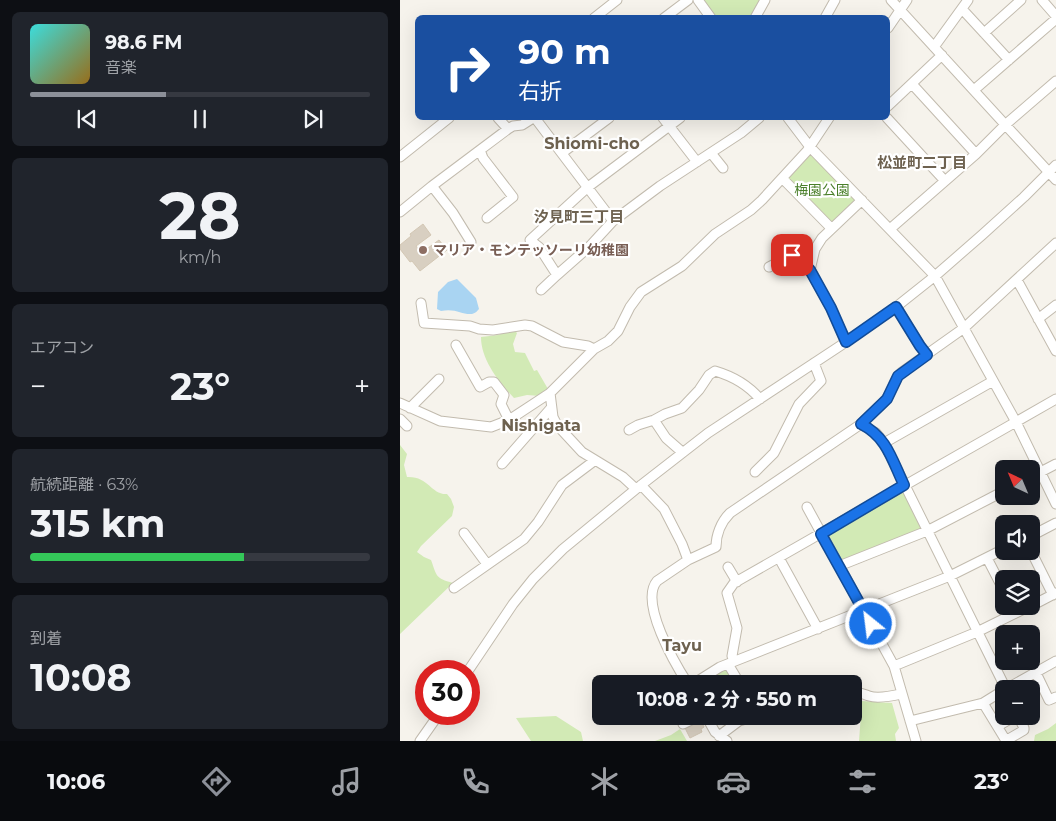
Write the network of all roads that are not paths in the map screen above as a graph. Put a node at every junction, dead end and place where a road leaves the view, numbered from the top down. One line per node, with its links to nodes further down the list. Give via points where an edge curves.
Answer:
1 (617, 0): 13 (street)
2 (688, 0): 14 (street)
3 (698, 0): 15 (street)
4 (765, 0): 16 (street)
5 (835, 0): 17 (street)
6 (891, 0): 12 (street)
7 (907, 0): 12 (street)
8 (968, 0): 11 (street)
9 (1021, 0): 20 (street)
10 (1042, 0): 18 (street)
11 (962, 8): 20 (street); 21 (street)
12 (900, 9): 19 (street); 21 (street)
13 (598, 15)
14 (668, 15)
15 (709, 15)
16 (757, 15)
17 (827, 15)
18 (1056, 18): 23 (street)
19 (890, 25)
20 (984, 33): 23 (street)
21 (934, 47): 22 (street)
22 (942, 55): 25 (street); 26 (street)
23 (1009, 60): 26 (street)
24 (1056, 81): 38 (street)
25 (912, 84): 27 (street); 44 (street)
26 (974, 90): 38 (street)
27 (890, 104)
28 (446, 120): 45 (street)
29 (500, 120): 39 (street)
30 (531, 120): 39 (street)
31 (536, 120): 42 (street)
32 (606, 120): 42 (street)
33 (757, 120): 43 (street)
34 (790, 120): 40 (street)
35 (828, 120): 40 (street)
36 (889, 120): 51 (street)
37 (666, 121): 46 (street); 53 (street)
38 (1005, 125): 44 (street); 48 (street)
39 (508, 129): 41 (street)
40 (810, 147): 49 (street); 54 (street)
41 (480, 150): 52 (street); 56 (street, via 514,197)
42 (562, 153): 53 (street)
43 (711, 153): 46 (street); 47 (street)
44 (976, 154): 51 (street)
45 (400, 156)
46 (697, 162): 57 (street)
47 (723, 168)
48 (1053, 169): 50 (street); 67 (street)
49 (782, 178): 58 (street); 77 (street, via 751,210 715,234 682,266 640,292 618,331)
50 (1056, 180)
51 (945, 181): 59 (street)
52 (432, 186): 55 (street); 60 (street)
53 (588, 187): 57 (street); 66 (street, via 530,240 539,247)
54 (862, 200): 58 (street); 59 (street)
55 (401, 211)
56 (488, 218)
57 (614, 221): 66 (street)
58 (831, 228): 65 (street, via 818,244)
59 (890, 229): 67 (street)
60 (471, 242)
61 (1056, 243): 68 (street)
62 (779, 244): 63 (street)
63 (792, 255): 64 (street); 65 (street)
64 (769, 267)
65 (810, 270): 75 (street)
66 (557, 275): 69 (street)
67 (935, 276): 72 (street); 74 (street)
68 (1017, 280): 73 (street); 74 (street)
69 (542, 290)
70 (421, 303): 77 (street, via 424,323 493,330 532,326 563,342)
71 (1056, 305): 73 (street)
72 (896, 307): 75 (street); 79 (street)
73 (1038, 319): 78 (street)
74 (964, 328): 79 (street); 82 (street)
75 (846, 342): 80 (street)
76 (456, 345): 90 (street, via 480,387 494,382 504,395 500,404)
77 (594, 349): 83 (street)
78 (1056, 351)
79 (927, 355): 93 (street, via 898,376 887,399)
80 (814, 363): 84 (street); 102 (street, via 821,381 799,404 774,453)
81 (439, 379): 87 (street)
82 (993, 380): 92 (street); 96 (street)
83 (550, 392): 88 (street); 90 (street)
84 (760, 399): 91 (street, via 749,389 715,371 682,408); 97 (street)
85 (1056, 400): 92 (street)
86 (400, 403): 87 (street)
87 (410, 408): 90 (street, via 440,421 491,427)
88 (551, 408): 98 (street, via 557,425); 100 (street)
89 (400, 419): 94 (street)
90 (509, 420)
91 (654, 420): 95 (street); 97 (street, via 666,438)
92 (1016, 422): 99 (street); 106 (street)
93 (861, 424): 96 (street, via 876,433); 119 (street, via 726,517 717,536 716,547)
94 (407, 426)
95 (630, 430)
96 (884, 443): 106 (street)
97 (682, 452): 107 (street)
98 (594, 460): 105 (street); 107 (street)
99 (1034, 460)
100 (502, 464)
101 (1056, 464): 103 (street)
102 (755, 472)
103 (1040, 472): 109 (street)
104 (552, 480): 105 (street)
105 (562, 485): 121 (street, via 530,533)
106 (904, 485): 112 (street); 115 (street)
107 (638, 487): 119 (street, via 664,509); 134 (street, via 562,549 532,579)
108 (995, 496): 112 (street)
109 (1056, 504)
110 (807, 507): 115 (street)
111 (1056, 523): 113 (street)
112 (927, 531): 122 (street); 125 (street)
113 (1040, 531)
114 (464, 533): 121 (street)
115 (821, 534): 117 (street); 122 (street)
116 (995, 554): 118 (street)
117 (780, 558): 126 (street); 132 (street)
118 (987, 558): 124 (street); 125 (street)
119 (688, 560): 139 (street, via 657,581 651,600 659,627)
120 (1036, 560): 128 (street)
121 (487, 564): 127 (street)
122 (839, 566): 130 (street)
123 (728, 567): 126 (street)
124 (995, 574)
125 (950, 576): 130 (street); 133 (street)
126 (737, 582): 136 (street, via 727,593 737,628)
127 (454, 588)
128 (1054, 594): 129 (street)
129 (1040, 601)
130 (864, 610): 132 (street); 137 (street)
131 (1005, 615): 133 (street)
132 (818, 629): 136 (street)
133 (977, 632): 137 (street); 142 (street)
134 (476, 660)
135 (1056, 662): 138 (street)
136 (731, 663): 140 (street); 141 (street)
137 (894, 666): 145 (street)
138 (1036, 673): 143 (street); 147 (street, via 1049,700)
139 (682, 675)
140 (706, 675)
141 (736, 675)
142 (1001, 680)
143 (1022, 680)
144 (862, 692): 145 (street, via 870,696)
145 (902, 694): 149 (street)
146 (995, 695): 148 (street)
147 (1056, 697)
148 (983, 703): 149 (street); 154 (street)
149 (910, 721): 157 (street)
150 (431, 725): 156 (street)
151 (711, 725): 155 (street)
152 (735, 725): 155 (street)
153 (1022, 725): 154 (street, via 1024,730 1007,740)
154 (998, 726)
155 (723, 738)
156 (419, 741)
157 (916, 741)

